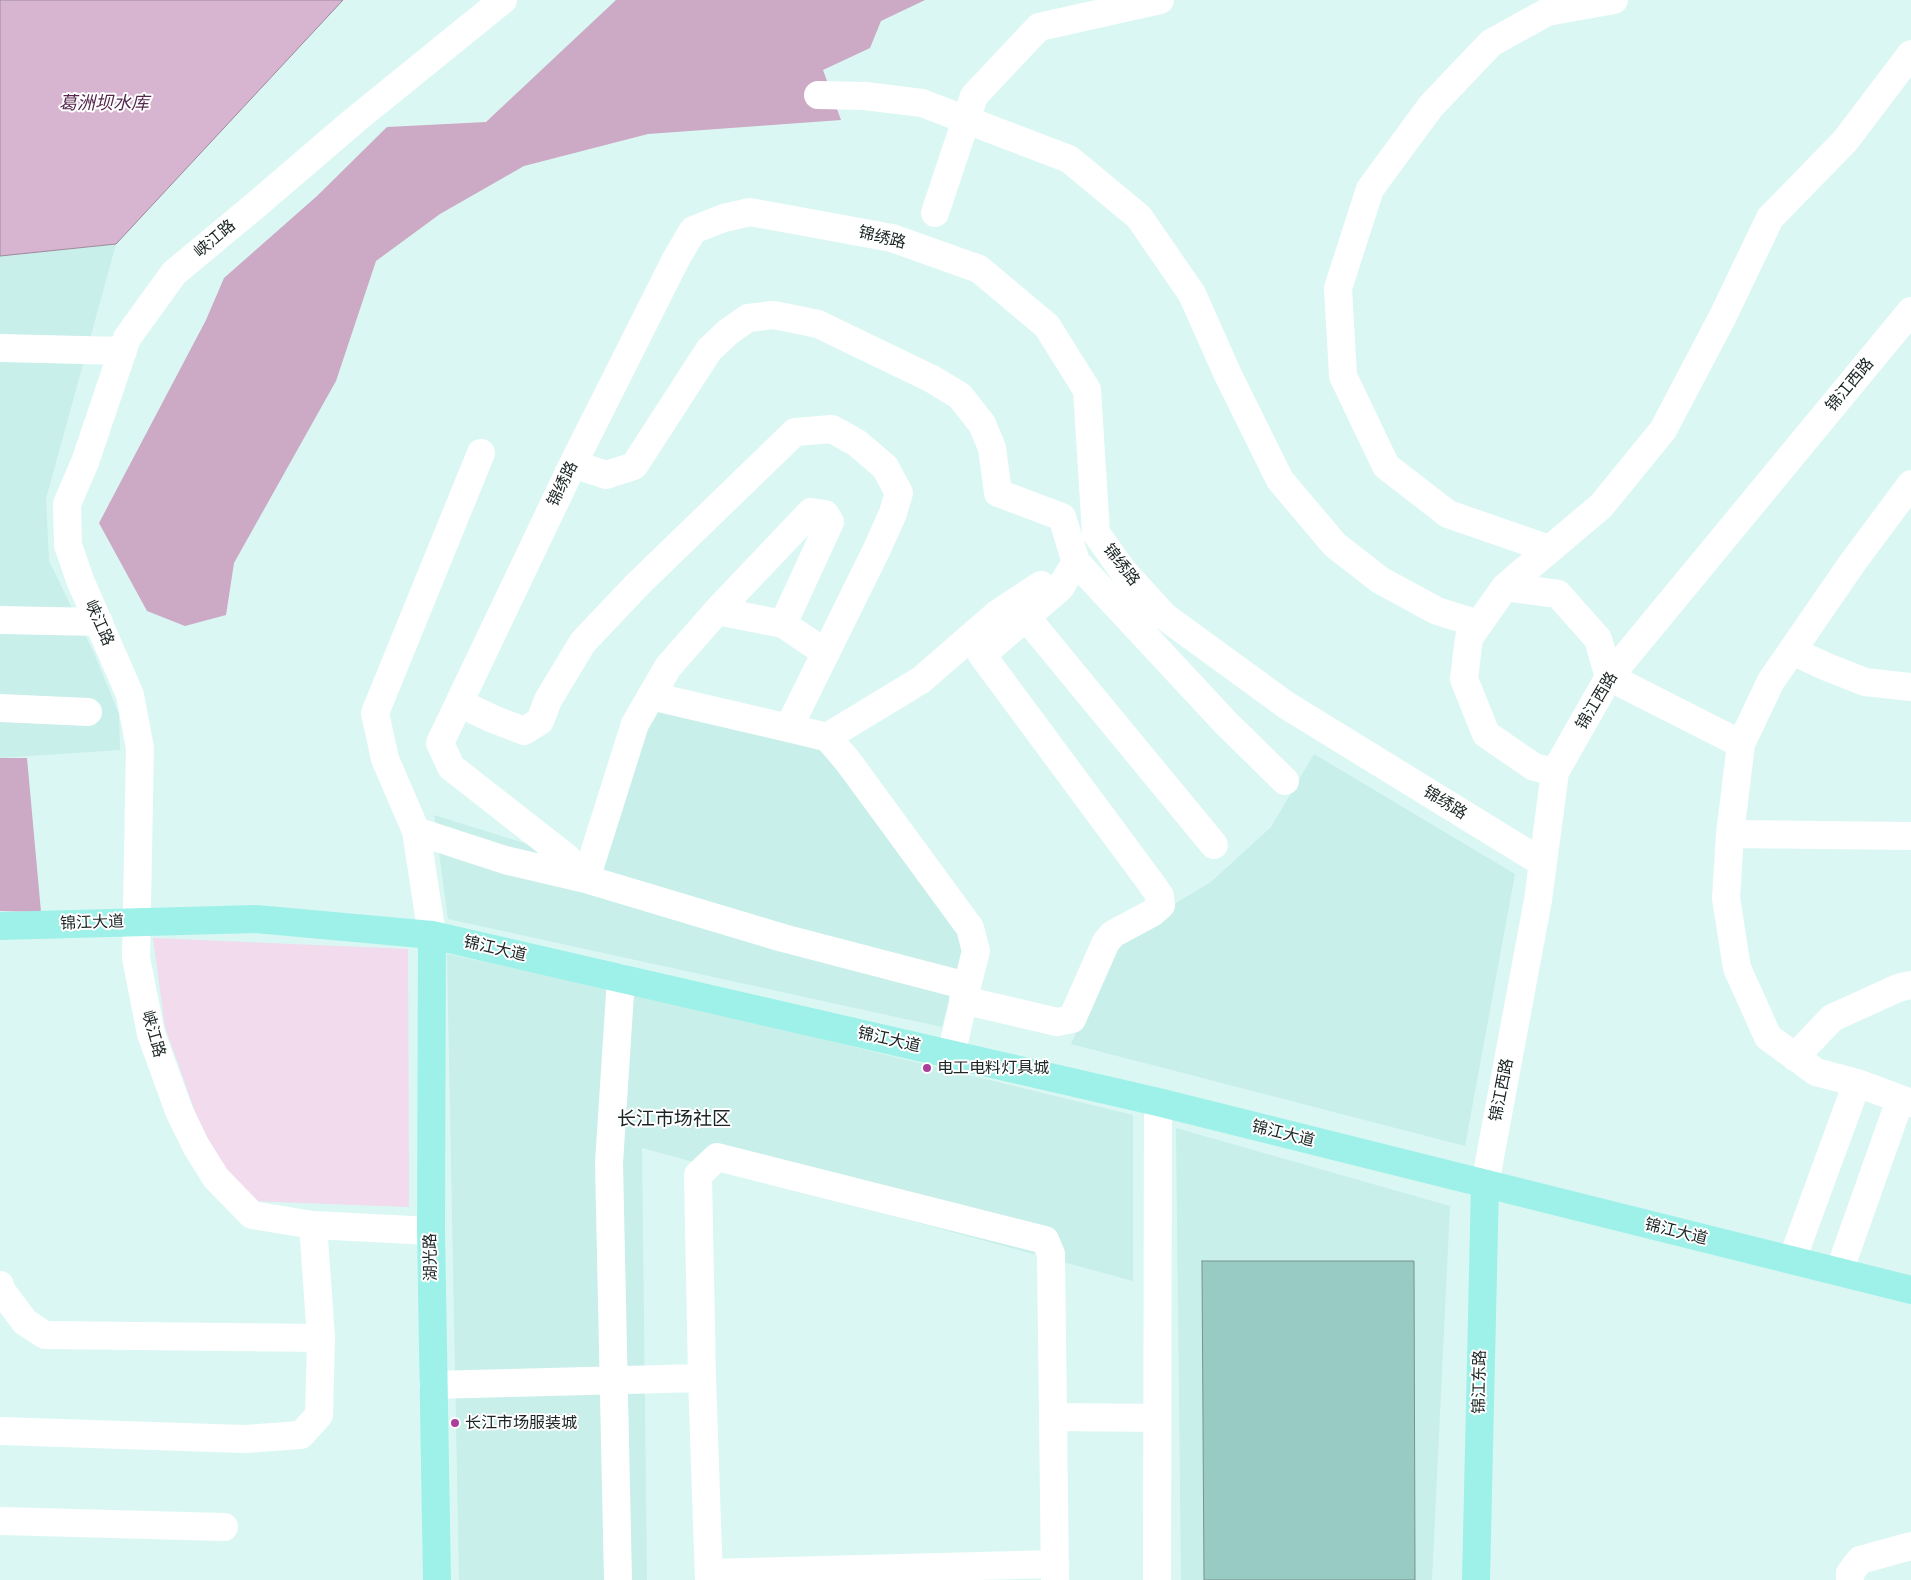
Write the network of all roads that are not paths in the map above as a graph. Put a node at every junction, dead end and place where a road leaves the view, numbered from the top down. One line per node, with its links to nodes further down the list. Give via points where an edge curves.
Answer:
1 (503, 0): 11 (street, 峡江路, via 355,120 174,274 127,338)
2 (1160, 0): 7 (street, via 1039,27 974,96)
3 (1614, 0): 4 (street)
4 (1551, 6): 16 (street, via 1491,43 1431,106 1370,189 1338,288 1343,376 1386,466 1448,514)
5 (1911, 54): 16 (street, via 1845,142 1770,218 1663,430 1601,506)
6 (818, 96): 7 (street, via 865,96 922,103)
7 (966, 118): 8 (street); 24 (street, via 1069,160 1139,217 1192,294 1280,480 1335,545 1380,580 1437,611)
8 (935, 213)
9 (1911, 311): 29 (street, 锦江西路)
10 (0, 348): 11 (street)
11 (123, 351): 22 (street, 峡江路, via 86,462 67,504 68,544)
12 (481, 453): 40 (street, via 375,713 385,759)
13 (573, 464): 15 (street, 锦绣路, via 693,230 750,212 892,238 979,269 1047,326 1087,390); 17 (street, via 606,475 634,466 709,350 748,318 774,315 818,324 960,396 982,424 992,448 998,493 1062,517); 32 (street, 锦绣路)
14 (1911, 484): 26 (street)
15 (1096, 533): 17 (street); 25 (street, 锦绣路, via 1123,571 1164,616)
16 (1549, 549): 18 (street)
17 (1076, 562): 20 (street, via 1060,588); 28 (street); 36 (street, via 997,614 921,680)
18 (1505, 587): 24 (street); 29 (street, via 1558,594 1598,639)
19 (717, 611): 23 (street); 23 (street, via 811,512 825,514 830,522); 31 (street, via 668,667)
20 (1026, 617): 43 (street); 50 (street, via 982,655 1151,883 1160,896 1161,905 1113,934 1106,942 1072,1019 1057,1022)
21 (0, 620): 22 (street)
22 (99, 622): 57 (street, 峡江路, via 130,695 140,748 136,958 151,1034 179,1112 216,1178 252,1215)
23 (782, 624): 27 (street)
24 (1479, 624): 38 (street, via 1469,638 1464,679 1486,734 1534,767)
25 (1190, 635): 28 (street); 44 (street, 锦绣路, via 1286,705)
26 (1792, 651): 30 (street, via 1865,682); 37 (street, via 1771,681)
27 (826, 653): 32 (street, via 881,540 898,493 885,466 832,428 795,432 638,584 583,642 548,700 540,721 524,731); 35 (street)
28 (1168, 661): 39 (street)
29 (1609, 677): 37 (street); 38 (street, 锦江西路)
30 (1911, 687)
31 (651, 696): 35 (street); 45 (street, via 634,724)
32 (459, 703): 45 (street, 锦绣路, via 440,744 451,767 566,858)
33 (0, 708): 34 (street)
34 (88, 712)
35 (790, 727): 36 (street)
36 (827, 737): 50 (street, via 970,928 976,951)
37 (1741, 744): 41 (street)
38 (1555, 772): 44 (street, 锦江西路)
39 (1284, 781)
40 (416, 831): 45 (street, via 505,860); 47 (street)
41 (1730, 834): 42 (street); 52 (street, via 1726,898 1737,968 1768,1037)
42 (1911, 836)
43 (1214, 846)
44 (1543, 863): 56 (street, 锦江西路)
45 (586, 879): 50 (street)
46 (2, 926): 47 (main road, 锦江大道, via 256,919)
47 (432, 935): 48 (main road, 锦江大道); 58 (main road, 湖光路)
48 (621, 978): 51 (main road, 锦江大道); 65 (street, via 609,1163)
49 (1911, 985): 52 (street, via 1832,1018)
50 (965, 993): 51 (street)
51 (951, 1055): 55 (main road, 锦江大道)
52 (1794, 1057): 53 (street, via 1816,1072)
53 (1857, 1084): 54 (street); 59 (street)
54 (1905, 1101): 60 (street)
55 (1158, 1102): 56 (main road, 锦江大道); 68 (street)
56 (1485, 1184): 59 (main road, 锦江大道); 78 (main road, 锦江东路)
57 (313, 1225): 58 (street, 峡江路); 63 (street)
58 (431, 1230): 66 (main road, 湖光路)
59 (1792, 1260): 60 (main road, 锦江大道)
60 (1839, 1272): 62 (main road, 锦江大道)
61 (0, 1285): 63 (street, via 25,1322 45,1335)
62 (1911, 1290)
63 (320, 1338): 69 (street, via 319,1415 301,1435 245,1439)
64 (702, 1378): 65 (street); 67 (street, via 698,1175 717,1157 1045,1240 1051,1254); 74 (street)
65 (614, 1380): 66 (street); 76 (street)
66 (434, 1385): 75 (main road, 湖光路)
67 (1053, 1417): 68 (street); 73 (street)
68 (1157, 1418): 77 (street)
69 (0, 1431)
70 (0, 1521): 71 (street)
71 (224, 1526)
72 (1911, 1546): 79 (street, via 1860,1560 1850,1573)
73 (1055, 1572): 74 (street)
74 (709, 1576)
75 (437, 1580)
76 (618, 1580)
77 (1157, 1580)
78 (1476, 1580)
79 (1850, 1580)

